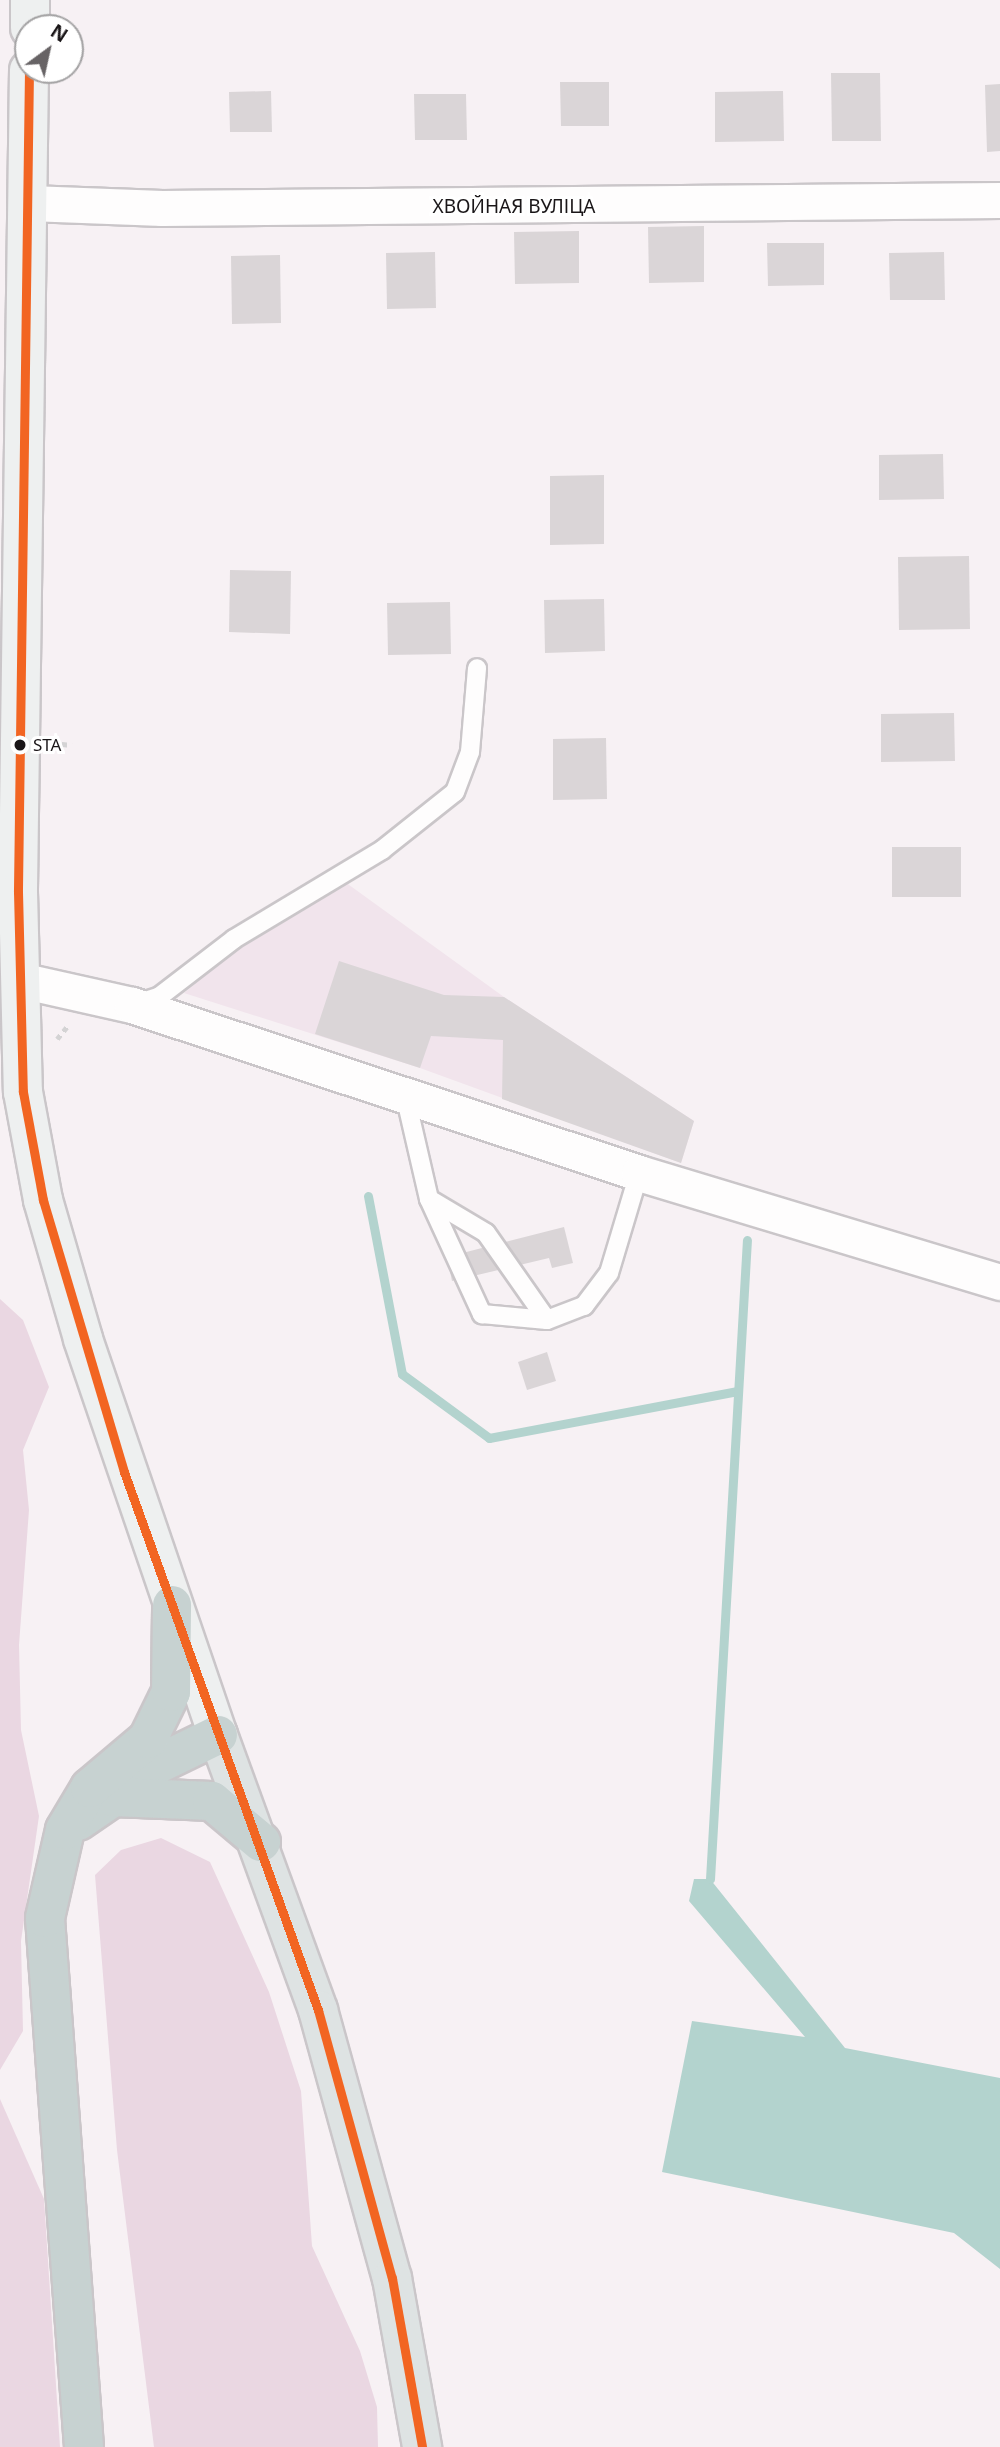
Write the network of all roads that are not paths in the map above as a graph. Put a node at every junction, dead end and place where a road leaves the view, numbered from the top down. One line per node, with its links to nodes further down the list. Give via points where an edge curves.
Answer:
1 (29, 84): 3 (main road)
2 (1000, 200): 3 (street, ХВОЙНАЯ ВУЛІЦА, via 190,208)
3 (29, 203): 5 (main road)
4 (477, 668): 6 (lane, via 470,752 455,792 382,850 234,939 160,996)
5 (13, 956): 6 (street); 12 (main road, via 23,1092 43,1200 83,1339)
6 (132, 1005): 7 (street)
7 (404, 1091): 8 (street); 9 (lane)
8 (639, 1173): 10 (street); 11 (lane, via 609,1273 584,1306)
9 (429, 1199): 11 (lane, via 486,1233); 11 (lane, via 482,1314)
10 (1000, 1282)
11 (547, 1320)
12 (172, 1605): 13 (main road); 14 (highway, via 171,1692 148,1739 90,1788)
13 (219, 1735): 14 (highway, via 93,1797); 15 (main road)
14 (65, 1830): 15 (highway, via 113,1797 160,1796 212,1801); 16 (highway, via 45,1918)
15 (261, 1842): 17 (main road, via 318,2010 392,2278)
16 (84, 2447)
17 (422, 2447)

